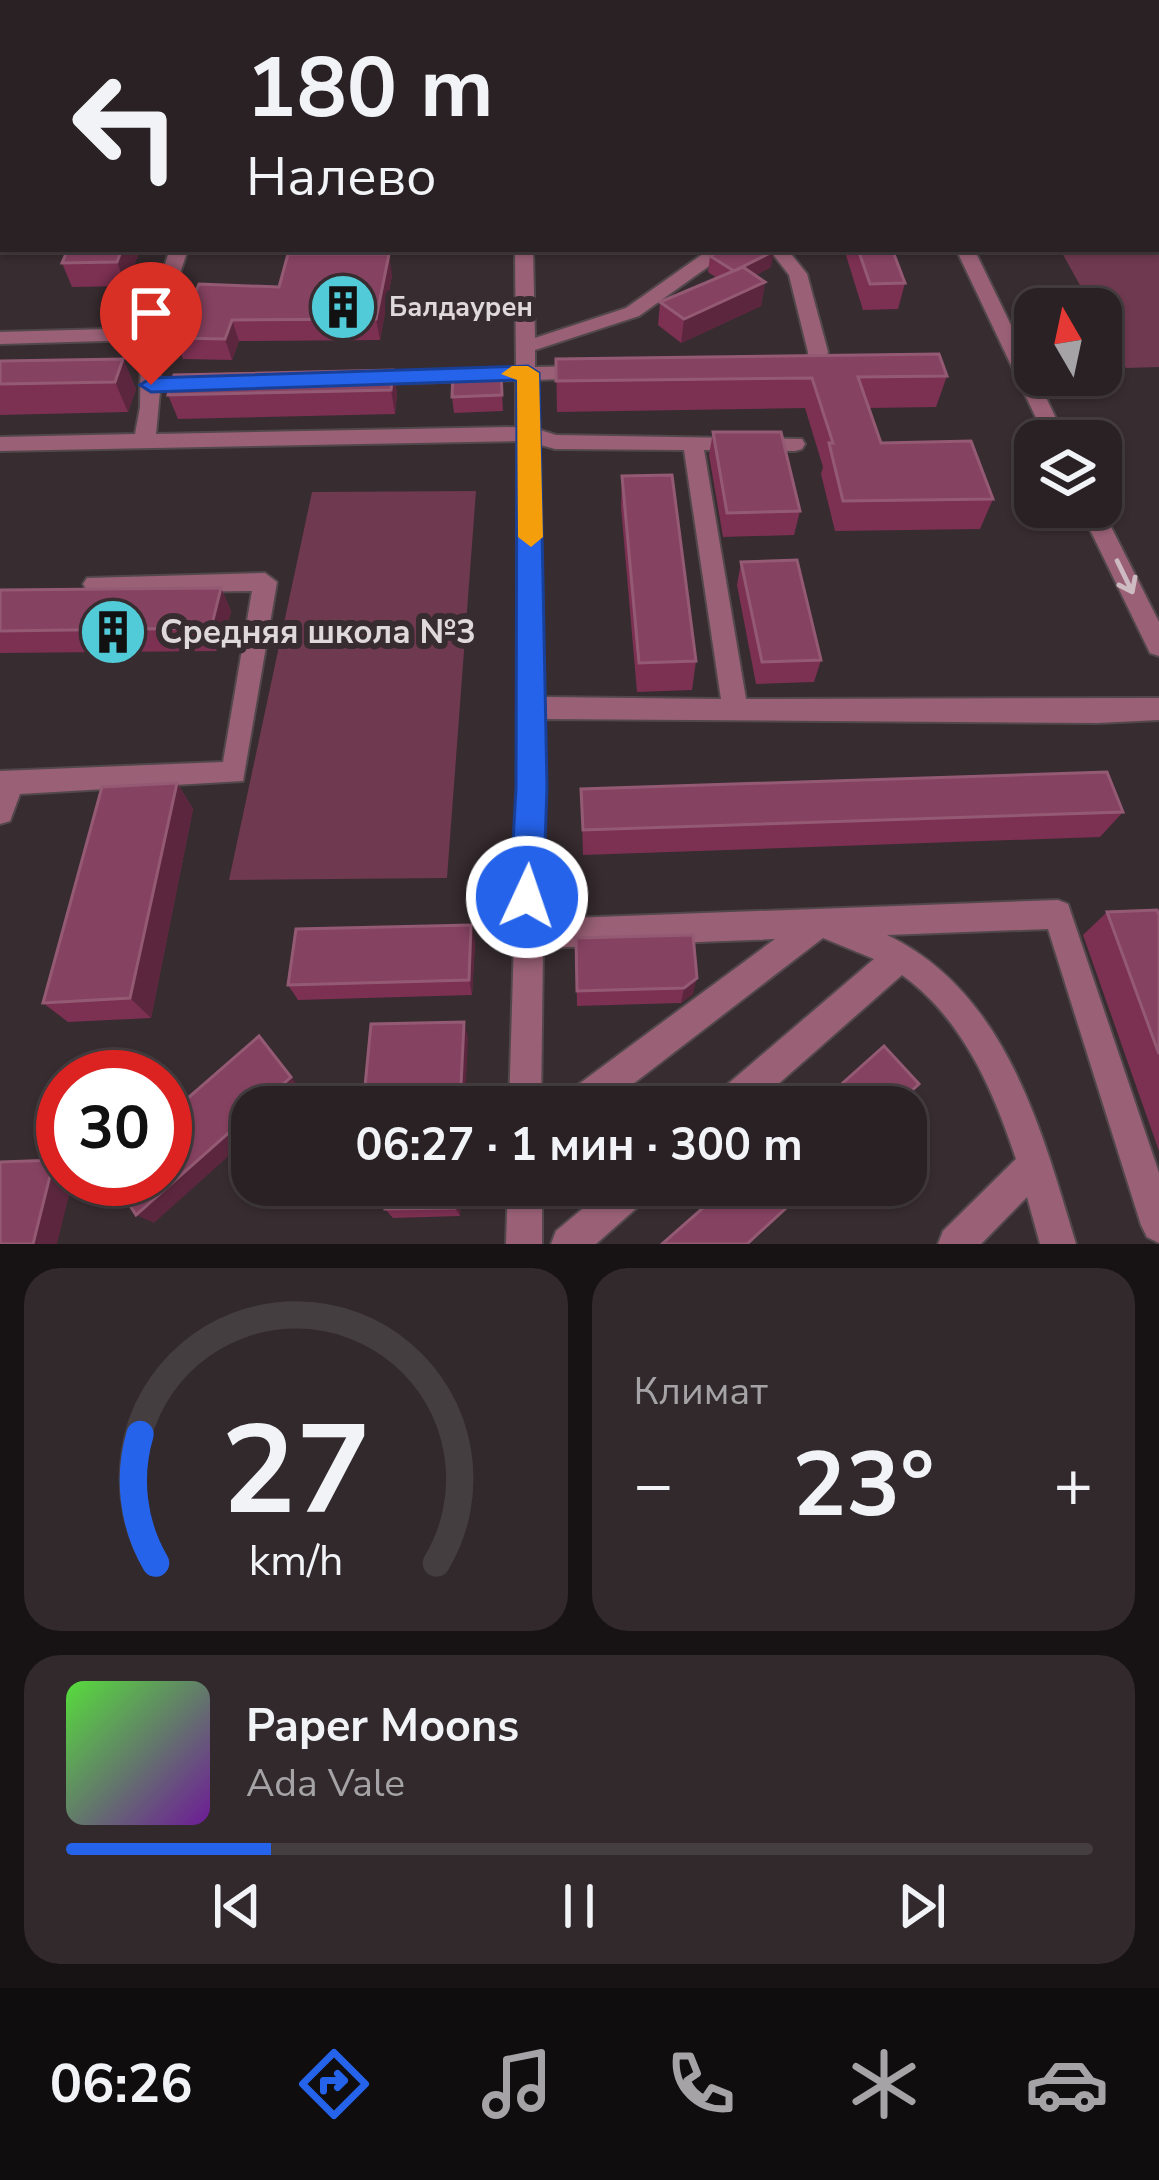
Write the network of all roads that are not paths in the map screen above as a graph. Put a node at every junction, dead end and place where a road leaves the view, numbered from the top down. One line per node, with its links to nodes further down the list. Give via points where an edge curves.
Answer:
1 (178, 252): 6 (street)
2 (524, 252): 8 (street)
3 (717, 252): 8 (street, via 622,317)
4 (780, 252): 9 (street, via 798,274 818,352 810,365)
5 (966, 252): 15 (street)
6 (151, 334): 7 (street); 14 (street)
7 (0, 338)
8 (527, 346): 11 (street)
9 (773, 369)
10 (617, 372): 11 (street)
11 (528, 373): 12 (street); 16 (street)
12 (340, 379)
13 (222, 383): 14 (street)
14 (151, 385): 17 (street)
15 (1047, 420)
16 (530, 434): 17 (street); 18 (street, via 555,442); 25 (street)
17 (144, 441): 20 (street)
18 (693, 444): 19 (street); 24 (street)
19 (795, 444)
20 (0, 445)
21 (1100, 528): 23 (street, one-way to 23)
22 (95, 584): 27 (street, via 265,582 234,772)
23 (1159, 646)
24 (735, 706): 25 (street); 26 (street)
25 (531, 708): 30 (street)
26 (1159, 709)
27 (6, 783): 28 (street)
28 (0, 812)
29 (820, 923): 30 (street); 31 (street); 33 (street); 38 (street, via 1058,914)
30 (525, 934): 32 (street)
31 (899, 958): 34 (street); 35 (street, via 953,1000 974,1030)
32 (525, 1086)
33 (604, 1086)
34 (751, 1086)
35 (1035, 1164): 41 (street); 42 (street)
36 (525, 1206): 39 (street)
37 (612, 1206): 40 (street)
38 (1159, 1225)
39 (524, 1244)
40 (568, 1244)
41 (956, 1244)
42 (1058, 1244)

